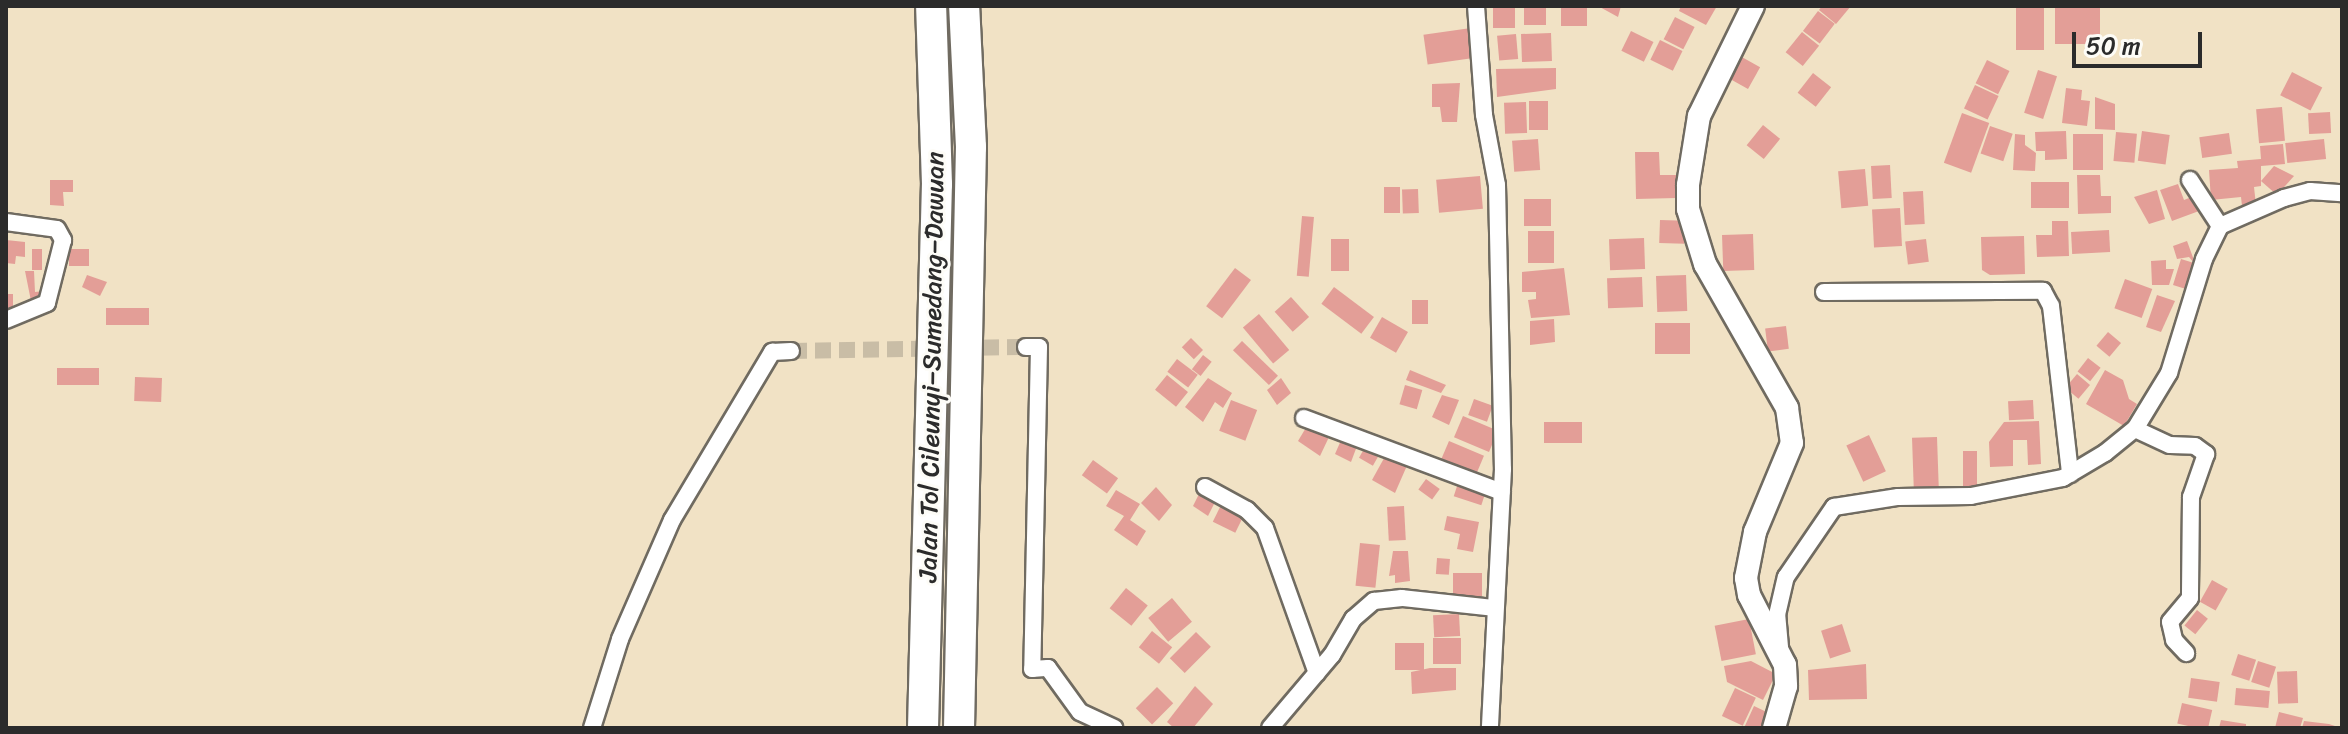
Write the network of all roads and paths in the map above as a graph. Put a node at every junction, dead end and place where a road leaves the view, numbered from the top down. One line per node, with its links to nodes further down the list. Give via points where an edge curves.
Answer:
1 (931, 6): 23 (highway, Jalan Tol Cileunyi–Sumedang–Dawuan, via 937,184)
2 (964, 6): 24 (highway, Jalan Tol Cileunyi–Sumedang–Dawuan, via 971,147)
3 (1476, 6): 17 (street, via 1484,115 1497,185)
4 (1753, 6): 19 (main road, via 1699,116 1688,209 1705,264 1787,408 1792,443 1755,532 1746,578 1754,606)
5 (2190, 180): 8 (street)
6 (2342, 193): 8 (street, via 2310,191 2284,198)
7 (6, 222): 10 (street, via 57,229 63,240 47,303)
8 (2220, 226): 14 (street, via 2204,259 2169,373)
9 (1824, 292): 15 (street, via 2043,291 2051,306)
10 (6, 320)
11 (1026, 347): 25 (street, via 1039,347 1032,669 1048,668 1080,712)
12 (791, 351): 22 (street, via 772,352 672,520 620,639)
13 (1304, 418): 17 (street)
14 (2135, 429): 15 (street); 20 (street, via 2206,454 2191,497 2190,598 2170,622 2174,640)
15 (2070, 474): 19 (street, via 1971,496 1898,497 1834,507 1786,577 1777,615)
16 (1205, 487): 21 (street, via 1247,510 1265,528 1284,567)
17 (1502, 492): 18 (street)
18 (1494, 608): 21 (street, via 1402,598 1374,601 1353,619); 27 (street)
19 (1780, 653): 28 (main road, via 1786,686)
20 (2186, 653)
21 (1317, 673): 26 (street)
22 (592, 728)
23 (923, 728)
24 (959, 728)
25 (1115, 728)
26 (1270, 728)
27 (1490, 728)
28 (1774, 728)

